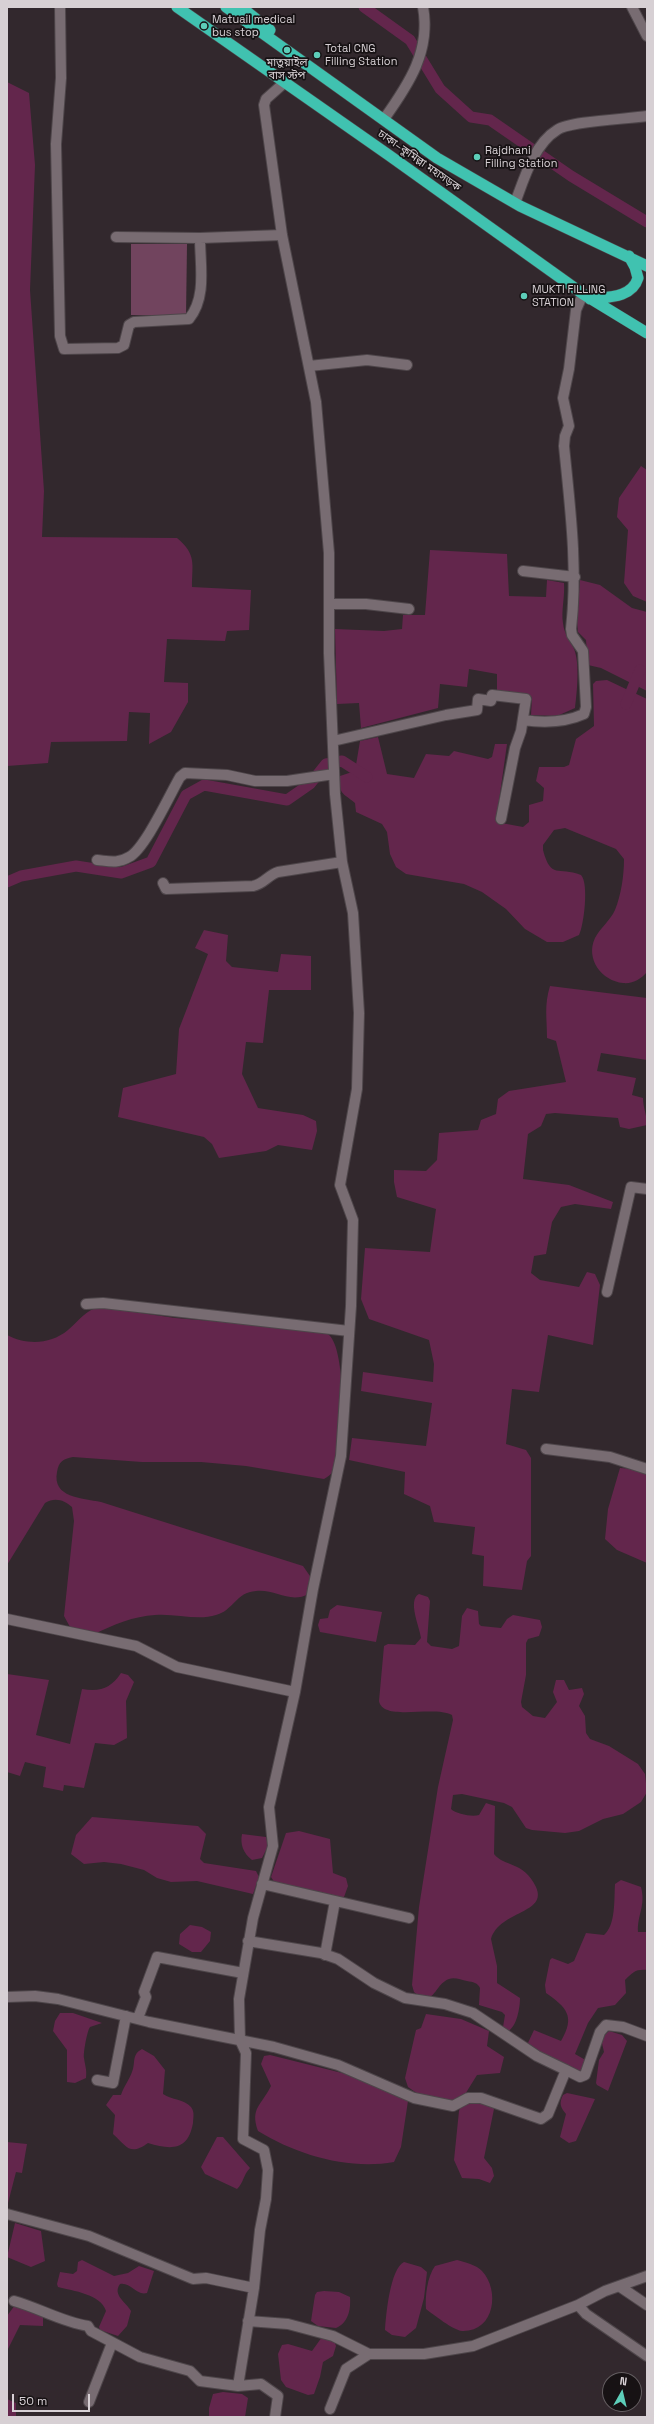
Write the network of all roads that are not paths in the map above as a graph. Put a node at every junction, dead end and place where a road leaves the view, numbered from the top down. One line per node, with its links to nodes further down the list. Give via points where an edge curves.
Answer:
1 (60, 7): 14 (street, via 61,78 56,144 56,208 60,336 64,349 118,348 124,344 129,325 134,322 189,319 200,297)
2 (177, 7): 8 (highway, ঢাকা–কুমিল্লা মহাসড়ক)
3 (226, 7): 10 (highway, ঢাকা–কুমিল্লা মহাসড়ক)
4 (241, 7): 10 (highway)
5 (423, 7): 10 (street, via 426,35 424,48 401,95)
6 (632, 7): 7 (street)
7 (647, 36)
8 (284, 83): 12 (street, via 266,99 264,105); 17 (highway, ঢাকা–কুমিল্লা মহাসড়ক)
9 (647, 116): 11 (street, via 557,129 546,139 528,169)
10 (384, 118): 11 (highway, ঢাকা–কুমিল্লা মহাসড়ক, via 437,158)
11 (515, 203): 15 (highway, ঢাকা–কুমিল্লা মহাসড়ক)
12 (282, 235): 14 (street); 20 (street)
13 (116, 237): 14 (street)
14 (200, 238)
15 (628, 256): 16 (highway, ঢাকা–কুমিল্লা মহাসড়ক); 17 (highway, via 636,268 638,278 632,288 615,296)
16 (647, 266)
17 (587, 297): 18 (highway, ঢাকা–কুমিল্লা মহাসড়ক); 22 (street, via 576,310 563,398 569,426 564,446)
18 (647, 333)
19 (407, 365): 20 (street, via 367,360)
20 (309, 366): 23 (street, via 316,402 329,553)
21 (523, 571): 22 (street)
22 (575, 578): 25 (street, via 570,629 583,651 586,692 584,714 574,719 553,722)
23 (330, 604): 24 (street, via 366,604); 26 (street)
24 (409, 609)
25 (523, 720): 26 (street, via 526,699 492,695 491,701 478,699 477,710 439,716); 28 (street)
26 (333, 741): 27 (street)
27 (334, 774): 29 (street, via 287,781 255,781 227,775 185,773 180,777 143,843 131,857 117,862); 30 (street)
28 (501, 818)
29 (97, 860)
30 (342, 862): 31 (street, via 273,873 261,884 253,886 166,889); 35 (street, via 353,913 358,999 357,1089 340,1185 353,1220)
31 (162, 883)
32 (647, 1189): 33 (street, via 631,1187)
33 (607, 1292)
34 (86, 1304): 35 (street, via 103,1303)
35 (349, 1331): 39 (street, via 341,1456 313,1589)
36 (546, 1450): 37 (street, via 610,1457)
37 (647, 1469)
38 (7, 1619): 39 (street, via 136,1646 177,1667)
39 (296, 1692): 40 (street, via 270,1807 273,1846)
40 (262, 1884): 41 (street); 43 (street)
41 (335, 1902): 42 (street); 44 (street)
42 (409, 1918)
43 (248, 1941): 44 (street); 45 (street)
44 (325, 1955): 51 (street, via 338,1959 374,1983 405,1998 445,2004 473,2013 537,2056)
45 (243, 1973): 48 (street, via 157,1956); 50 (street, via 239,1999)
46 (7, 1997): 47 (street, via 34,1996 58,1999)
47 (126, 2016): 48 (street); 52 (street, via 113,2083)
48 (138, 2018): 50 (street)
49 (647, 2036): 51 (street, via 606,2024 600,2032 586,2075 580,2077)
50 (240, 2040): 51 (street, via 312,2056 414,2098 453,2106 468,2098 481,2098 541,2119 548,2114); 56 (street, via 246,2053 243,2139 264,2150 268,2170)
51 (566, 2070)
52 (97, 2080)
53 (7, 2214): 56 (street, via 89,2236 193,2279 206,2278)
54 (647, 2276): 55 (street)
55 (619, 2286): 58 (street); 59 (street)
56 (254, 2288): 60 (street)
57 (14, 2301): 61 (street, via 75,2324 88,2326 91,2331)
58 (578, 2305): 62 (street, via 473,2346 406,2355); 63 (street, via 586,2314)
59 (647, 2305)
60 (248, 2321): 62 (street, via 288,2324 333,2336); 64 (street)
61 (112, 2343): 64 (street, via 140,2357 190,2371 200,2381); 65 (street)
62 (369, 2354): 66 (street, via 346,2369)
63 (647, 2356)
64 (238, 2386): 67 (street, via 261,2384 278,2396)
65 (89, 2402)
66 (330, 2409)
67 (275, 2417)

